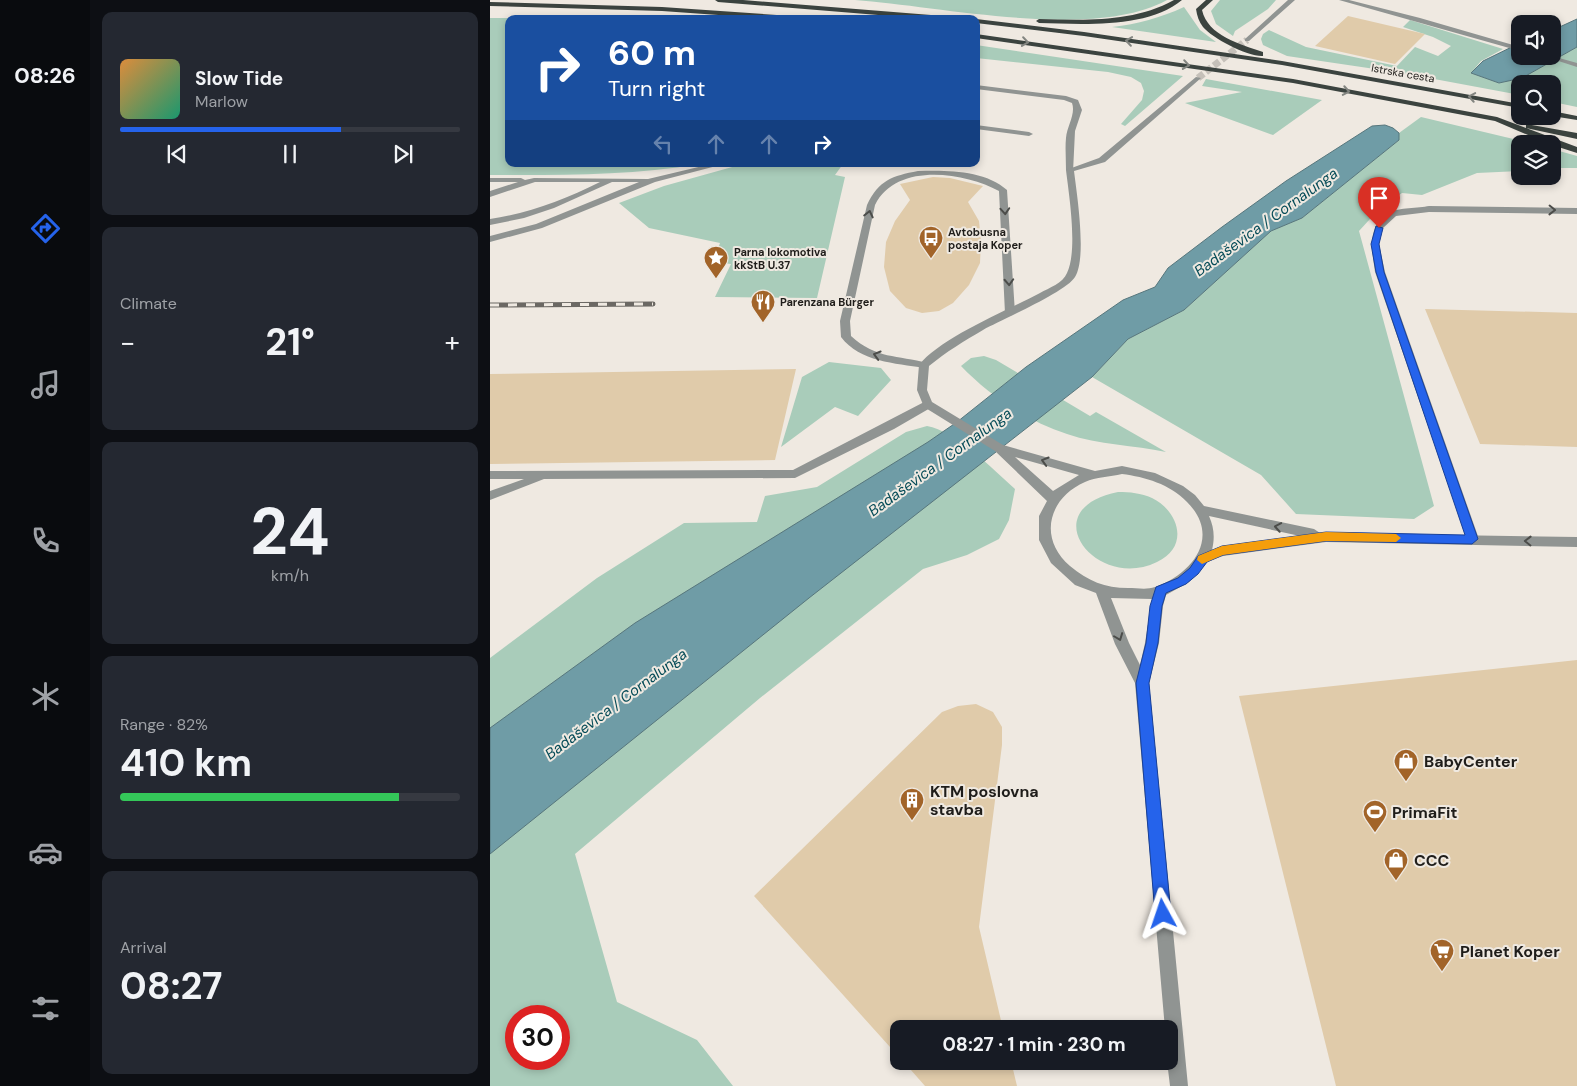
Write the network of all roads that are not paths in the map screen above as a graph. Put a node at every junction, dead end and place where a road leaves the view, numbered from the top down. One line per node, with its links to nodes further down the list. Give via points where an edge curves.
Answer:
1 (718, 0): 8 (highway)
2 (1180, 0): 10 (highway, via 1149,14 1112,20)
3 (1210, 0): 15 (highway, via 1199,9 1199,17 1208,28 1224,39)
4 (1292, 0): 12 (street)
5 (1342, 0): 13 (street)
6 (490, 4): 7 (highway)
7 (748, 15)
8 (906, 15)
9 (980, 21): 10 (highway)
10 (988, 22): 15 (highway, one-way to 10)
11 (980, 37): 22 (highway, one-way to 22, via 1293,81)
12 (1247, 40)
13 (1511, 46)
14 (1561, 60): 16 (street)
15 (1282, 63): 19 (highway, Istrska cesta, one-way to 15)
16 (1577, 65)
17 (1198, 78): 28 (street, via 1102,160)
18 (980, 87): 28 (street, via 1066,98 1075,102 1078,110 1073,119)
19 (1511, 104)
20 (1561, 115): 21 (highway)
21 (1577, 118)
22 (1497, 119): 25 (highway); 26 (highway)
23 (980, 128): 24 (street)
24 (1029, 134)
25 (1577, 136)
26 (1577, 150)
27 (707, 167): 32 (street)
28 (1070, 170): 37 (street, via 1076,258 1071,275 1062,284)
29 (490, 180): 30 (street)
30 (534, 180): 31 (street); 33 (street)
31 (612, 180): 32 (street); 35 (street, via 548,209)
32 (652, 180): 36 (street, via 539,226)
33 (490, 194)
34 (1577, 211): 48 (street, one-way to 34, via 1380,272 1375,244 1379,228 1394,214 1429,209)
35 (490, 222)
36 (490, 239)
37 (1010, 313): 38 (street, via 941,350); 38 (street, one-way to 37, via 860,350 846,338 845,320 873,196 882,186 917,173 954,174 984,180 1003,190)
38 (924, 365): 39 (street, via 922,390)
39 (928, 404): 40 (street); 43 (street, via 795,474)
40 (999, 448): 41 (street, one-way to 40); 45 (street)
41 (1091, 474): 45 (street, via 1069,484); 46 (street, via 1122,470 1153,475 1180,489)
42 (490, 475): 43 (street)
43 (546, 475): 44 (street)
44 (490, 496)
45 (1053, 499): 52 (street, via 1045,514 1042,530 1045,544 1064,571)
46 (1199, 509): 47 (street, one-way to 46); 50 (street, via 1208,534)
47 (1326, 537): 48 (street); 50 (street, via 1222,550)
48 (1472, 539): 49 (street, one-way to 48)
49 (1577, 542)
50 (1202, 559): 51 (street, via 1182,581)
51 (1161, 590): 52 (street, via 1132,595); 53 (street)
52 (1102, 591): 53 (street, one-way to 53, via 1122,644)
53 (1142, 683): 54 (street)
54 (1179, 1086)

